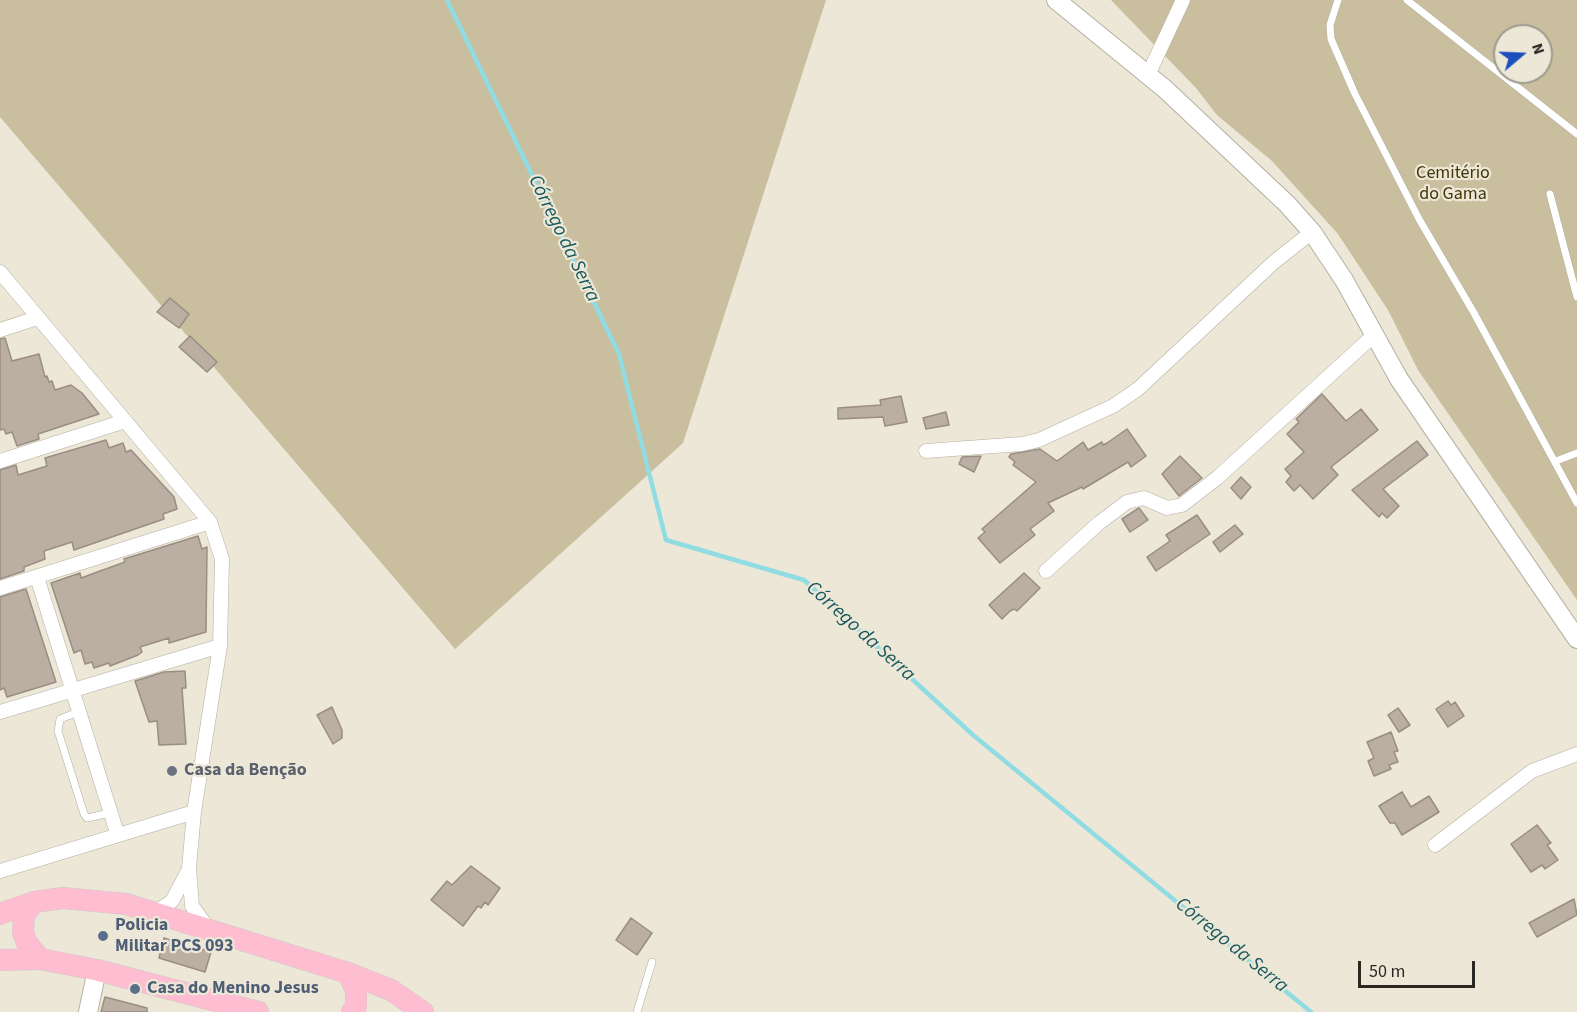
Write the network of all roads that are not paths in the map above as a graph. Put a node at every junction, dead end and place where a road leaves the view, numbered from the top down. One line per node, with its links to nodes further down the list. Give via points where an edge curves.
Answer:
1 (1056, 0): 5 (street)
2 (1183, 0): 5 (street)
3 (1338, 0): 18 (lane, via 1330,39 1355,94 1419,219)
4 (1407, 0): 6 (lane)
5 (1148, 75): 8 (street)
6 (1577, 134)
7 (1550, 194): 10 (lane)
8 (1312, 232): 13 (street, via 1344,280); 15 (street, via 1113,406 1039,440)
9 (0, 273): 11 (street)
10 (1577, 297)
11 (37, 318): 12 (street); 14 (street)
12 (0, 330)
13 (1373, 336): 21 (street, via 1182,505 1167,508 1143,498 1127,502); 24 (street)
14 (125, 421): 17 (street); 20 (street)
15 (926, 451)
16 (1577, 453): 18 (lane)
17 (0, 461)
18 (1556, 461): 19 (lane)
19 (1577, 503)
20 (210, 522): 22 (street); 25 (street, via 222,559)
21 (1046, 571)
22 (37, 577): 23 (street); 26 (street)
23 (0, 588)
24 (1577, 639)
25 (220, 646): 26 (street); 30 (street)
26 (71, 690): 27 (street); 28 (street)
27 (0, 712)
28 (78, 712): 31 (street); 31 (lane, via 60,719 58,731 84,814 87,818)
29 (1577, 754): 33 (street, via 1532,771)
30 (194, 812): 32 (street); 34 (street)
31 (110, 813): 32 (street)
32 (117, 833): 35 (street)
33 (1435, 845)
34 (189, 868): 37 (street, via 179,893); 39 (street, via 192,906)
35 (0, 870)
36 (34, 902): 37 (main road, via 63,898 97,900); 38 (main road); 40 (main road, via 24,915 23,933)
37 (156, 912): 39 (main road)
38 (0, 914)
39 (209, 929): 44 (main road)
40 (40, 959): 41 (main road); 43 (main road)
41 (0, 960)
42 (652, 962): 49 (lane)
43 (98, 970): 45 (street); 46 (main road)
44 (348, 973): 47 (main road, via 356,991); 48 (main road, via 391,990)
45 (88, 1012)
46 (258, 1012)
47 (352, 1012)
48 (423, 1012)
49 (637, 1012)

